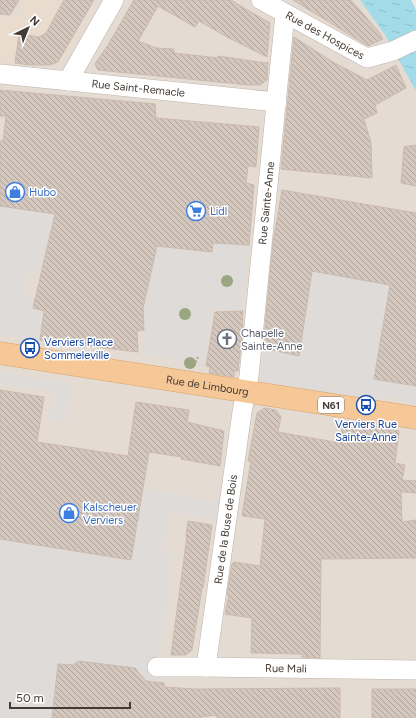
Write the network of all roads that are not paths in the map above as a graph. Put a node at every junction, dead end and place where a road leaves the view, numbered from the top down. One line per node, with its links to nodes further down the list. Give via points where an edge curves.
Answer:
1 (114, 0): 6 (street)
2 (260, 0): 3 (street, Rue des Hospices)
3 (285, 14): 4 (street, Rue des Hospices, via 367,58 392,51); 7 (street, Rue Sainte-Anne)
4 (416, 40)
5 (0, 74): 6 (street, Rue Saint-Remacle)
6 (68, 81): 7 (street, Rue Saint-Remacle)
7 (277, 102): 9 (street, Rue Sainte-Anne, via 249,376)
8 (0, 353): 9 (main road, Rue de Limbourg / N61)
9 (245, 392): 10 (main road, Rue de Limbourg / N61); 12 (street, Rue de la Buse de Bois)
10 (416, 418)
11 (157, 667): 12 (street, Rue Mali)
12 (206, 667): 13 (street, Rue Mali)
13 (416, 670)

